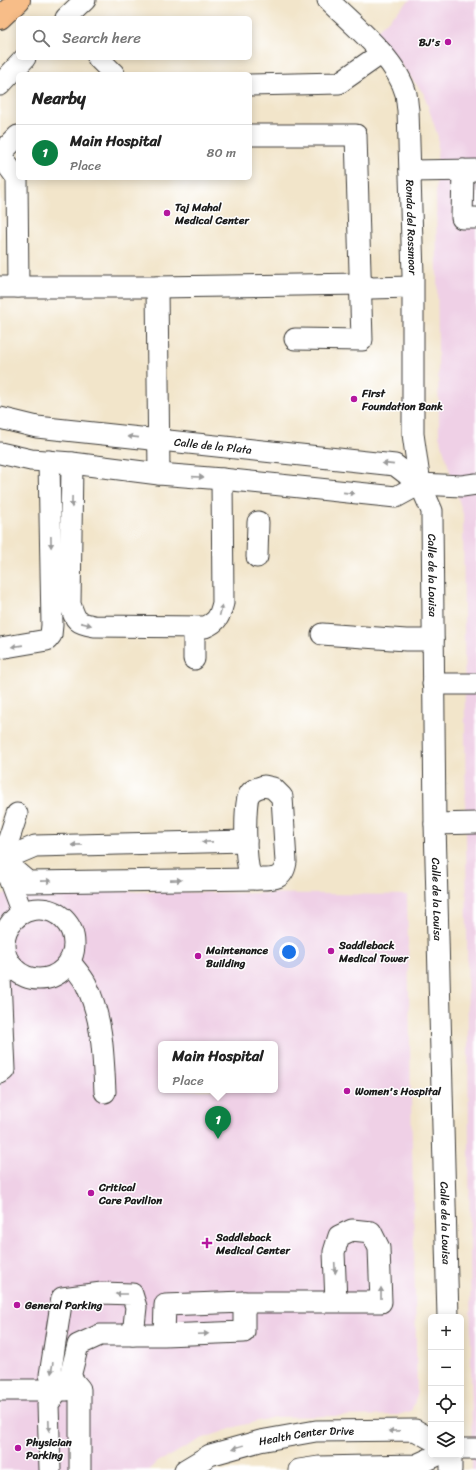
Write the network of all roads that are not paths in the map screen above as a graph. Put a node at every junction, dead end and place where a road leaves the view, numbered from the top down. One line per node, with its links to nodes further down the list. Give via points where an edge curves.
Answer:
1 (19, 0): 5 (main road)
2 (85, 0): 4 (street)
3 (328, 0): 6 (street, Ronda del Rossmoor)
4 (68, 16)
5 (0, 18)
6 (382, 53): 11 (street, via 339,83); 16 (street, Ronda del Rossmoor, via 400,78 406,94)
7 (23, 60): 10 (street)
8 (100, 60): 9 (street)
9 (112, 72)
10 (0, 85)
11 (252, 85)
12 (252, 135): 21 (street, via 356,135)
13 (16, 138): 14 (street)
14 (0, 155): 17 (street)
15 (469, 170): 16 (street); 19 (street, via 462,218)
16 (410, 171): 20 (street, Ronda del Rossmoor)
17 (16, 177)
18 (17, 180): 22 (street)
19 (476, 218)
20 (412, 281): 21 (street, via 370,277); 32 (street, Ronda del Rossmoor, via 413,434)
21 (361, 284): 23 (street); 24 (street, via 362,340)
22 (9, 287): 23 (street)
23 (157, 287): 26 (street)
24 (295, 339)
25 (0, 418): 26 (street, Calle de la Plata, one-way to 25, via 37,427)
26 (160, 440): 30 (street); 32 (street, Calle de la Plata, one-way to 26, via 395,465)
27 (0, 453): 28 (street)
28 (49, 461): 29 (street); 39 (street, one-way to 39, via 51,635 47,640)
29 (72, 463): 30 (street); 36 (street, one-way to 36, via 70,604 75,617 81,624 94,626)
30 (160, 474): 31 (street, one-way to 31)
31 (222, 479): 32 (street, one-way to 32, via 396,498); 36 (street, one-way to 31, via 213,624 219,617 222,603)
32 (420, 484): 33 (street); 38 (street, Calle de la Louisa, via 432,511)
33 (476, 484)
34 (258, 522): 35 (street)
35 (258, 557)
36 (200, 627): 40 (street)
37 (322, 634): 38 (street)
38 (433, 640): 41 (street, Calle de la Louisa)
39 (0, 648)
40 (202, 659)
41 (434, 684): 42 (street); 45 (street, Calle de la Louisa)
42 (476, 684)
43 (11, 814): 47 (street, via 10,836)
44 (476, 823): 45 (street)
45 (435, 824): 56 (street, Calle de la Louisa)
46 (246, 841): 47 (street, one-way to 47, via 34,846); 48 (street, via 248,868); 48 (street, via 248,796 252,791 264,786 273,788 282,797 285,867 284,872 278,877)
47 (1, 860): 48 (street, one-way to 48, via 28,882); 49 (street)
48 (256, 878)
49 (22, 913): 50 (street, via 44,909 55,912 64,919 71,928 74,939 74,951); 51 (street, via 13,921 4,943)
50 (70, 962): 51 (street, via 58,974 40,979 29,977); 53 (street, via 85,983 96,1012 102,1038)
51 (12, 965): 52 (street, via 0,978 4,1070)
52 (0, 1074)
53 (105, 1092)
54 (244, 1302): 55 (street); 58 (street, via 165,1305); 58 (street, one-way to 54, via 244,1332)
55 (336, 1302)
56 (448, 1314)
57 (133, 1335): 58 (street); 59 (street, via 100,1335 78,1345); 59 (street, one-way to 59, via 136,1307 132,1294 62,1298 50,1375)
58 (164, 1335)
59 (69, 1385): 60 (street); 67 (street, one-way to 67, via 48,1404); 68 (street)
60 (0, 1390)
61 (428, 1436): 69 (street, Health Center Drive, one-way to 69, via 415,1430 316,1431 260,1440 210,1455)
62 (464, 1449): 63 (street)
63 (476, 1449)
64 (431, 1458): 66 (street, via 416,1465)
65 (451, 1458): 70 (street)
66 (312, 1469)
67 (50, 1470)
68 (80, 1470)
69 (185, 1470)
70 (451, 1470)

